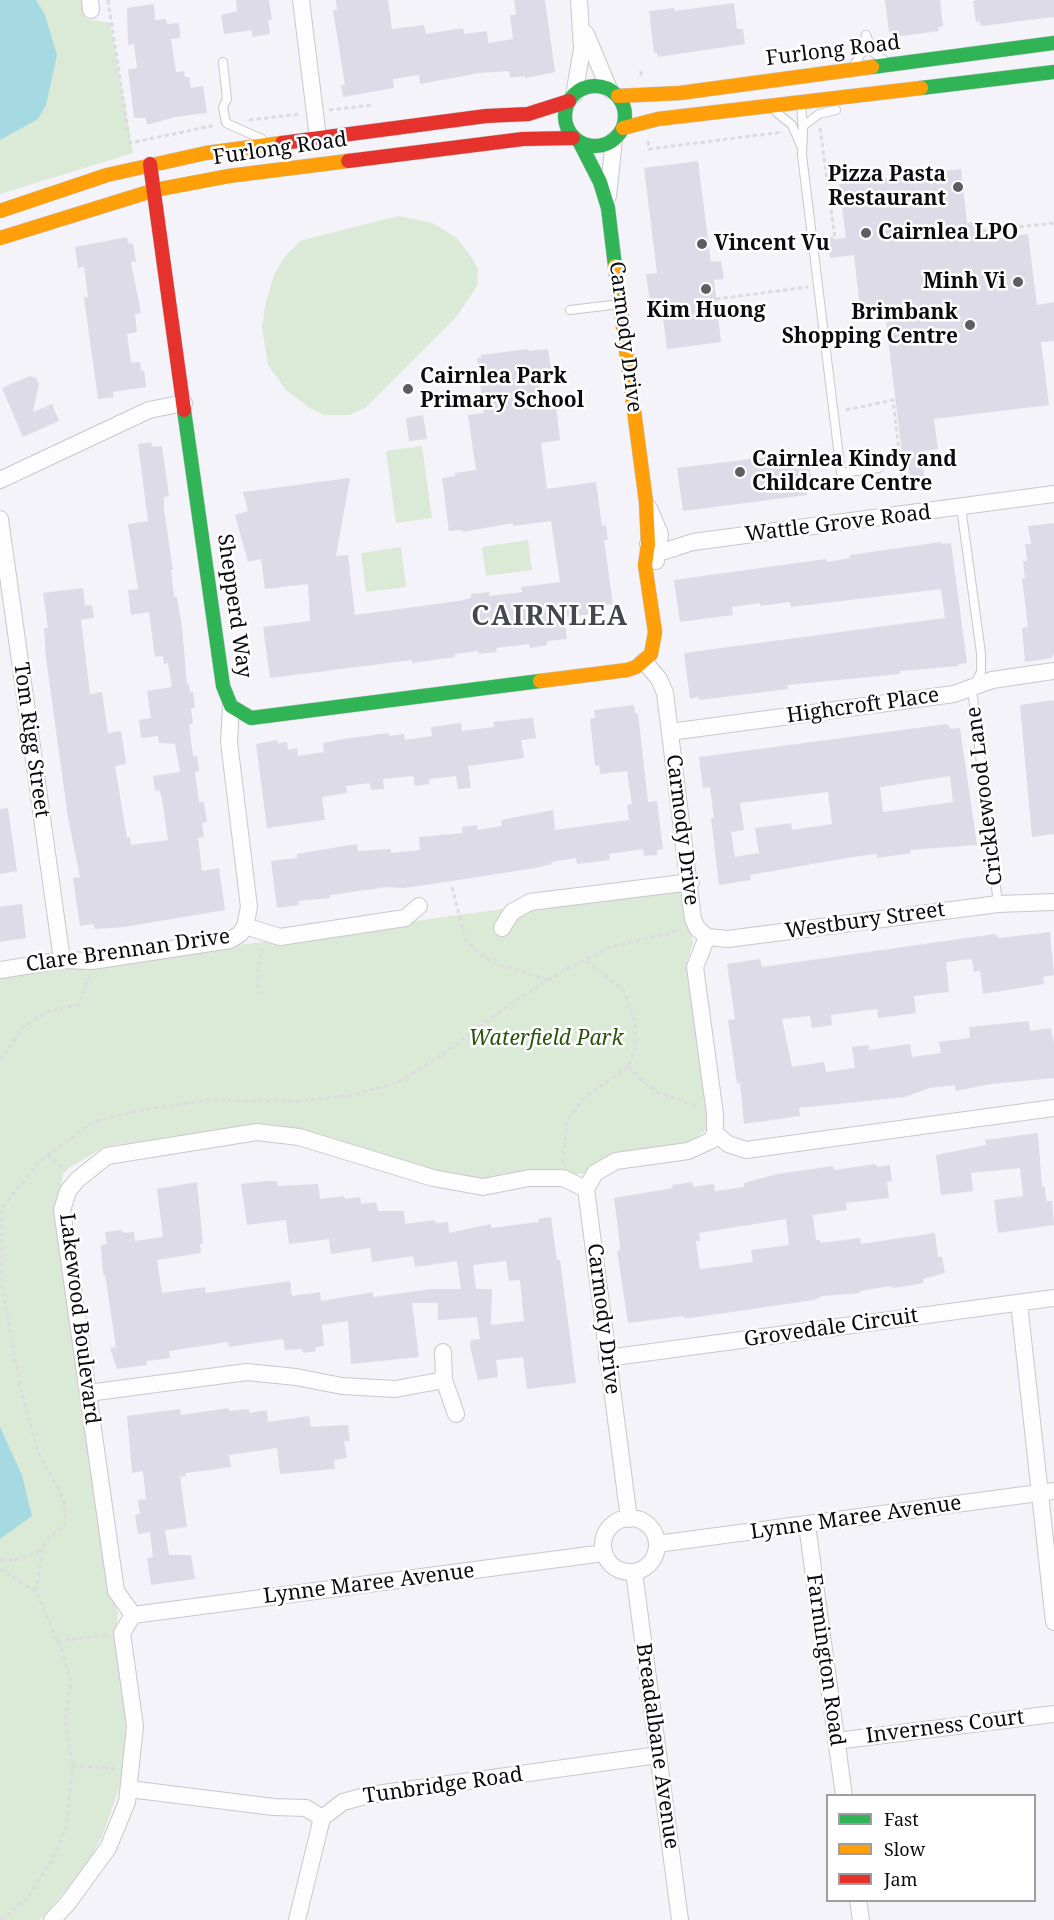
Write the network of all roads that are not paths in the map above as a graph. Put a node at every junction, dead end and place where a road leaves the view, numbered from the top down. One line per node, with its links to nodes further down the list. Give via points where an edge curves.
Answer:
1 (301, 0): 18 (street)
2 (580, 8): 10 (street, via 591,50); 11 (street, via 582,49)
3 (1054, 43): 5 (main road, Furlong Road)
4 (223, 62): 20 (lane, via 226,123)
5 (891, 65): 6 (main road, Furlong Road); 6 (lane, via 874,53 866,35 862,52)
6 (851, 70): 8 (main road, Furlong Road)
7 (1054, 72): 9 (main road)
8 (773, 80): 10 (main road, Furlong Road, via 643,96); 12 (main road, via 794,89)
9 (902, 90): 12 (main road); 13 (lane)
10 (614, 93): 11 (main road, via 591,86); 17 (main road, via 625,111)
11 (571, 98): 18 (main road, Furlong Road, via 528,114); 19 (main road, via 565,120)
12 (800, 103): 14 (main road); 16 (lane)
13 (869, 104)
14 (766, 108): 16 (lane); 17 (main road, via 646,122)
15 (845, 109): 16 (lane, via 819,114)
16 (800, 129): 29 (lane, via 841,473)
17 (618, 134): 19 (main road, via 597,147); 23 (street, Carmody Drive)
18 (318, 138): 20 (main road, Furlong Road)
19 (577, 140): 22 (main road, Furlong Road, via 523,139 229,176); 23 (main road, Carmody Drive, via 600,182)
20 (274, 144): 21 (main road, Furlong Road)
21 (150, 164): 22 (main road, Shepperd Way); 24 (main road, Furlong Road)
22 (155, 190): 25 (main road, Furlong Road); 28 (main road, Shepperd Way)
23 (608, 208): 26 (main road, Carmody Drive)
24 (0, 211)
25 (0, 238)
26 (620, 304): 27 (lane); 32 (main road, Carmody Drive)
27 (570, 310)
28 (184, 403): 30 (street, via 148,410); 40 (main road, Shepperd Way, via 223,686)
29 (879, 468)
30 (0, 480)
31 (1054, 494): 33 (street, Wattle Grove Road)
32 (646, 502): 35 (street, Carmody Drive)
33 (961, 507): 35 (street, Wattle Grove Road); 39 (lane, via 981,653 981,672)
34 (0, 519): 51 (street, Tom Rigg Street)
35 (656, 545): 36 (street)
36 (650, 586): 37 (main road, via 656,632 651,654)
37 (644, 661): 40 (main road, Shepperd Way, via 627,670 251,718); 41 (street, Carmody Drive, via 665,693)
38 (1054, 672): 39 (street, Highcroft Place, via 992,680)
39 (972, 689): 41 (street, Highcroft Place); 46 (lane, Cricklewood Lane)
40 (231, 706): 48 (street, Clare Brennan Drive, via 229,742 249,907)
41 (670, 732): 42 (street, Carmody Drive)
42 (691, 882): 49 (street, via 530,902 512,912); 50 (street, Carmody Drive, via 693,919)
43 (1054, 890): 44 (street, Westbury Street)
44 (1023, 901): 45 (street, Westbury Street); 46 (street, Westbury Street)
45 (1054, 902)
46 (998, 904): 50 (street, Westbury Street, via 728,939)
47 (419, 906): 48 (street, via 405,918 280,937)
48 (245, 926): 51 (street, Clare Brennan Drive, via 230,940 92,961)
49 (502, 928)
50 (702, 932): 54 (street, via 695,967)
51 (62, 960): 52 (street, Clare Brennan Drive)
52 (0, 970)
53 (1054, 1108): 54 (street, via 746,1150 728,1144)
54 (715, 1133): 55 (street, via 712,1140 688,1151 616,1161 595,1173)
55 (586, 1189): 59 (street, Carmody Drive); 61 (street, Lakewood Boulevard, via 563,1178 529,1178 483,1187 434,1178 299,1137 257,1132 107,1156 77,1180 68,1191 62,1210)
56 (1054, 1299): 57 (street, Grovedale Circuit)
57 (1019, 1303): 59 (street, Grovedale Circuit); 63 (street)
58 (442, 1352): 60 (street)
59 (607, 1358): 64 (street, Carmody Drive)
60 (444, 1380): 61 (street, via 394,1389 247,1372); 62 (street)
61 (88, 1393): 69 (street, Lakewood Boulevard, via 116,1591)
62 (456, 1414)
63 (1046, 1492): 65 (street, Lynne Maree Avenue); 70 (street)
64 (629, 1519): 66 (street, via 646,1524); 67 (street, via 618,1522 605,1535)
65 (807, 1525): 66 (street, Lynne Maree Avenue); 72 (street, Farmington Road)
66 (657, 1544): 68 (street, via 649,1564)
67 (604, 1553): 68 (street, via 616,1568); 69 (street, Lynne Maree Avenue)
68 (634, 1572): 73 (street, Breadalbane Avenue)
69 (133, 1615): 74 (street, via 122,1633 135,1726)
70 (1054, 1622)
71 (1054, 1714): 72 (street, Inverness Court)
72 (836, 1741): 75 (street, Farmington Road)
73 (658, 1755): 76 (street, Tunbridge Road, via 369,1795 343,1802); 80 (street, Breadalbane Avenue)
74 (129, 1789): 76 (street, via 306,1808); 78 (street, via 108,1848)
75 (844, 1794)
76 (322, 1818): 79 (street)
77 (858, 1902): 81 (street)
78 (52, 1920)
79 (297, 1920)
80 (680, 1920)
81 (861, 1920)

